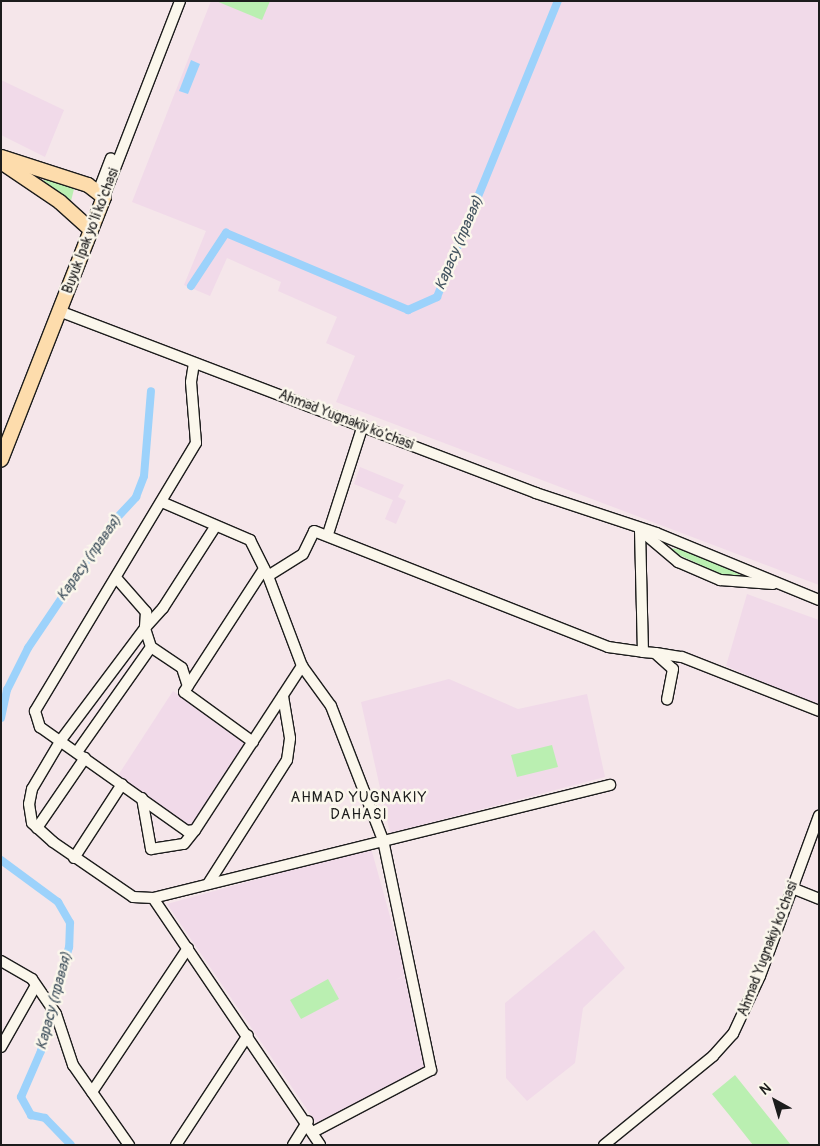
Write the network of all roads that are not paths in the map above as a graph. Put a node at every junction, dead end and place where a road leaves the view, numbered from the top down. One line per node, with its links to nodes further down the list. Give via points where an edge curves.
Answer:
1 (173, 1): 5 (street, Buyuk Ipak yo'li ko'chasi)
2 (180, 1): 5 (street, Buyuk Ipak yo'li ko'chasi)
3 (1, 157): 5 (main road)
4 (1, 162): 6 (main road, via 69,208)
5 (101, 194): 6 (main road, Buyuk Ipak yo'li ko'chasi)
6 (88, 228): 7 (main road, Buyuk Ipak yo'li ko'chasi)
7 (56, 310): 8 (street, Ahmad Yugnakiy ko'chasi); 10 (main road, Buyuk Ipak yo'li ko'chasi); 11 (main road, Buyuk Ipak yo'li ko'chasi)
8 (194, 363): 9 (street, Ahmad Yugnakiy ko'chasi); 12 (street, via 191,382 196,443)
9 (363, 425): 14 (street, Ahmad Yugnakiy ko'chasi); 15 (street)
10 (1, 439)
11 (1, 460)
12 (164, 503): 13 (street); 17 (street)
13 (215, 527): 16 (street, via 250,540); 20 (street, via 163,608)
14 (640, 530): 18 (street, Ahmad Yugnakiy ko'chasi); 18 (street, Ahmad Yugnakiy ko'chasi, via 678,562 720,580); 22 (street)
15 (328, 534): 16 (street, via 314,531 303,554); 22 (street, via 608,646)
16 (266, 573): 24 (street); 25 (street)
17 (118, 580): 20 (street, via 146,612); 29 (street, via 35,711 40,727)
18 (780, 584): 19 (street, Ahmad Yugnakiy ko'chasi)
19 (819, 600)
20 (145, 628): 21 (street); 29 (street)
21 (151, 647): 25 (street, via 182,668); 31 (street)
22 (643, 652): 23 (street)
23 (655, 652): 27 (street, via 673,669); 28 (street, via 682,657)
24 (302, 666): 26 (street); 38 (street, via 331,706)
25 (188, 686): 30 (street, via 184,694)
26 (283, 696): 30 (street); 40 (street, via 290,738 287,760)
27 (667, 699)
28 (819, 711)
29 (61, 740): 31 (street); 36 (street, via 32,789 29,804)
30 (253, 742): 37 (street)
31 (81, 755): 32 (street); 36 (street)
32 (122, 784): 34 (street); 39 (street)
33 (610, 785): 38 (street)
34 (142, 798): 37 (street, via 187,831); 37 (street, via 151,849 184,844)
35 (819, 816): 41 (street, Ahmad Yugnakiy ko'chasi)
36 (37, 828): 39 (street)
37 (196, 830)
38 (383, 840): 40 (street); 51 (street, via 432,1070)
39 (74, 858): 42 (street, via 133,897)
40 (208, 884): 42 (street)
41 (792, 888): 43 (street); 56 (street, Ahmad Yugnakiy ko'chasi, via 760,976 729,1040)
42 (153, 898): 44 (street)
43 (819, 899)
44 (188, 948): 47 (street); 49 (street)
45 (1, 962): 46 (street, via 32,979)
46 (35, 987): 48 (street); 49 (street, via 56,1014 73,1065)
47 (248, 1035): 50 (street); 53 (street)
48 (1, 1047)
49 (92, 1092): 52 (street)
50 (308, 1121): 51 (street); 54 (street)
51 (315, 1131): 55 (street)
52 (129, 1145)
53 (176, 1145)
54 (293, 1145)
55 (320, 1145)
56 (604, 1145)

